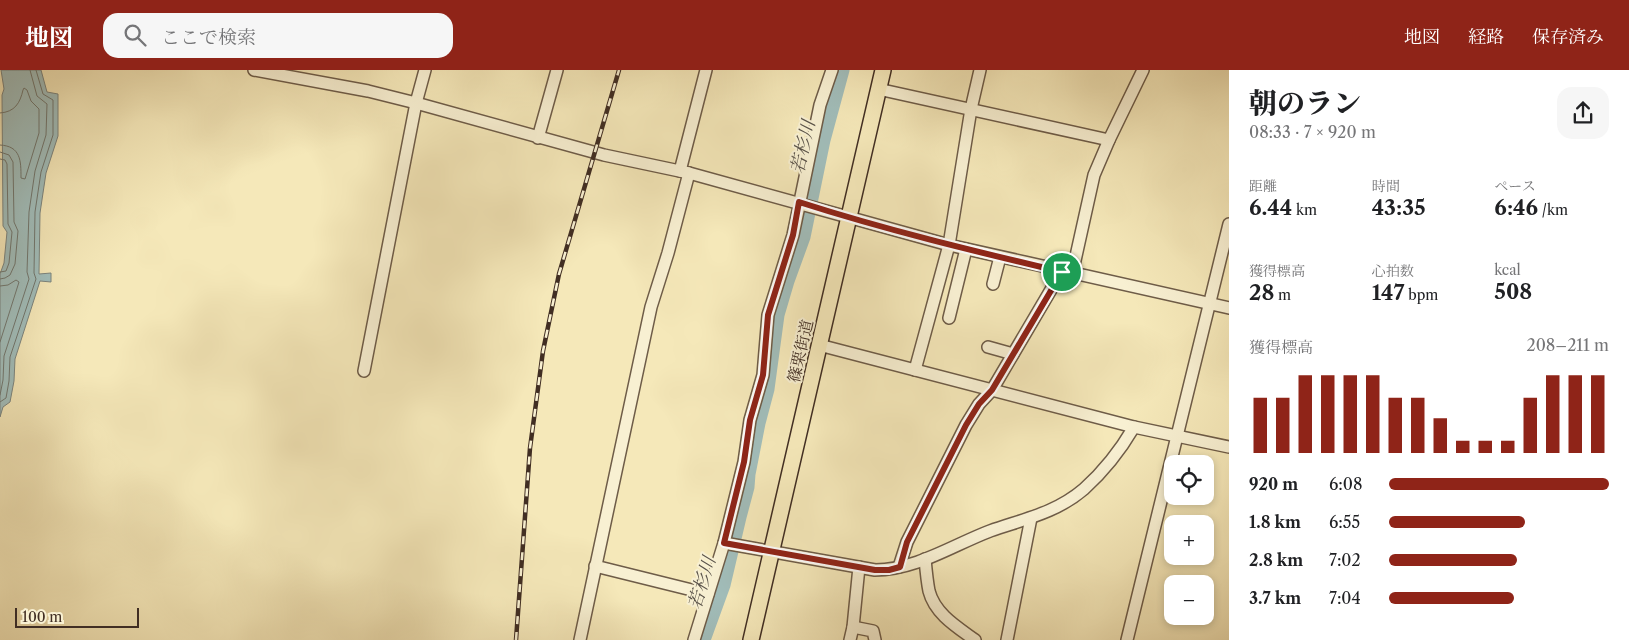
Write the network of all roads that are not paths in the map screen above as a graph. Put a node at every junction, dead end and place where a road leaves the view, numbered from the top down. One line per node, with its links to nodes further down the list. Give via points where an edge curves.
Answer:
1 (254, 70): 10 (street)
2 (425, 70): 10 (street)
3 (557, 70): 12 (street)
4 (706, 70): 14 (street)
5 (832, 70): 15 (street, via 820,105)
6 (883, 70): 9 (main road, 篠栗街道)
7 (980, 70): 11 (street)
8 (1143, 70): 13 (street)
9 (878, 89): 11 (street); 16 (main road, 篠栗街道)
10 (416, 103): 12 (street); 30 (street)
11 (971, 109): 13 (street); 18 (street)
12 (538, 138): 14 (street)
13 (1109, 140): 21 (street, via 1094,175)
14 (685, 172): 15 (street); 39 (street, via 668,253 651,307)
15 (799, 202): 16 (street); 36 (street, via 793,235 768,315 763,375)
16 (849, 218): 18 (street); 26 (main road, 篠栗街道)
17 (1229, 224): 23 (street)
18 (949, 245): 19 (street); 29 (street)
19 (966, 249): 20 (street); 25 (street)
20 (1000, 257): 21 (street); 22 (street)
21 (1067, 273): 23 (street); 28 (street)
22 (993, 284)
23 (1209, 303): 24 (street); 33 (street)
24 (1229, 308)
25 (949, 318)
26 (819, 345): 29 (street); 37 (main road, 篠栗街道)
27 (988, 347): 28 (street)
28 (1013, 354): 31 (street)
29 (915, 370): 31 (street)
30 (364, 371)
31 (992, 390): 32 (street); 41 (street, via 966,425 907,542)
32 (1134, 427): 33 (street); 35 (street, via 1084,489 1048,512)
33 (1177, 436): 34 (street); 51 (street)
34 (1229, 447)
35 (1031, 518): 38 (street, via 990,531); 50 (street)
36 (724, 543): 37 (street); 42 (street)
37 (772, 551): 40 (street); 46 (main road, 篠栗街道)
38 (925, 559): 41 (street); 49 (street, via 934,602 954,625)
39 (594, 566): 42 (street); 44 (street)
40 (859, 567): 41 (street, via 875,570); 43 (street)
41 (900, 567)
42 (708, 594): 45 (street)
43 (853, 627): 47 (street); 48 (street, via 873,631)
44 (580, 640)
45 (694, 640)
46 (751, 640)
47 (850, 640)
48 (874, 640)
49 (975, 640)
50 (1007, 640)
51 (1127, 640)

